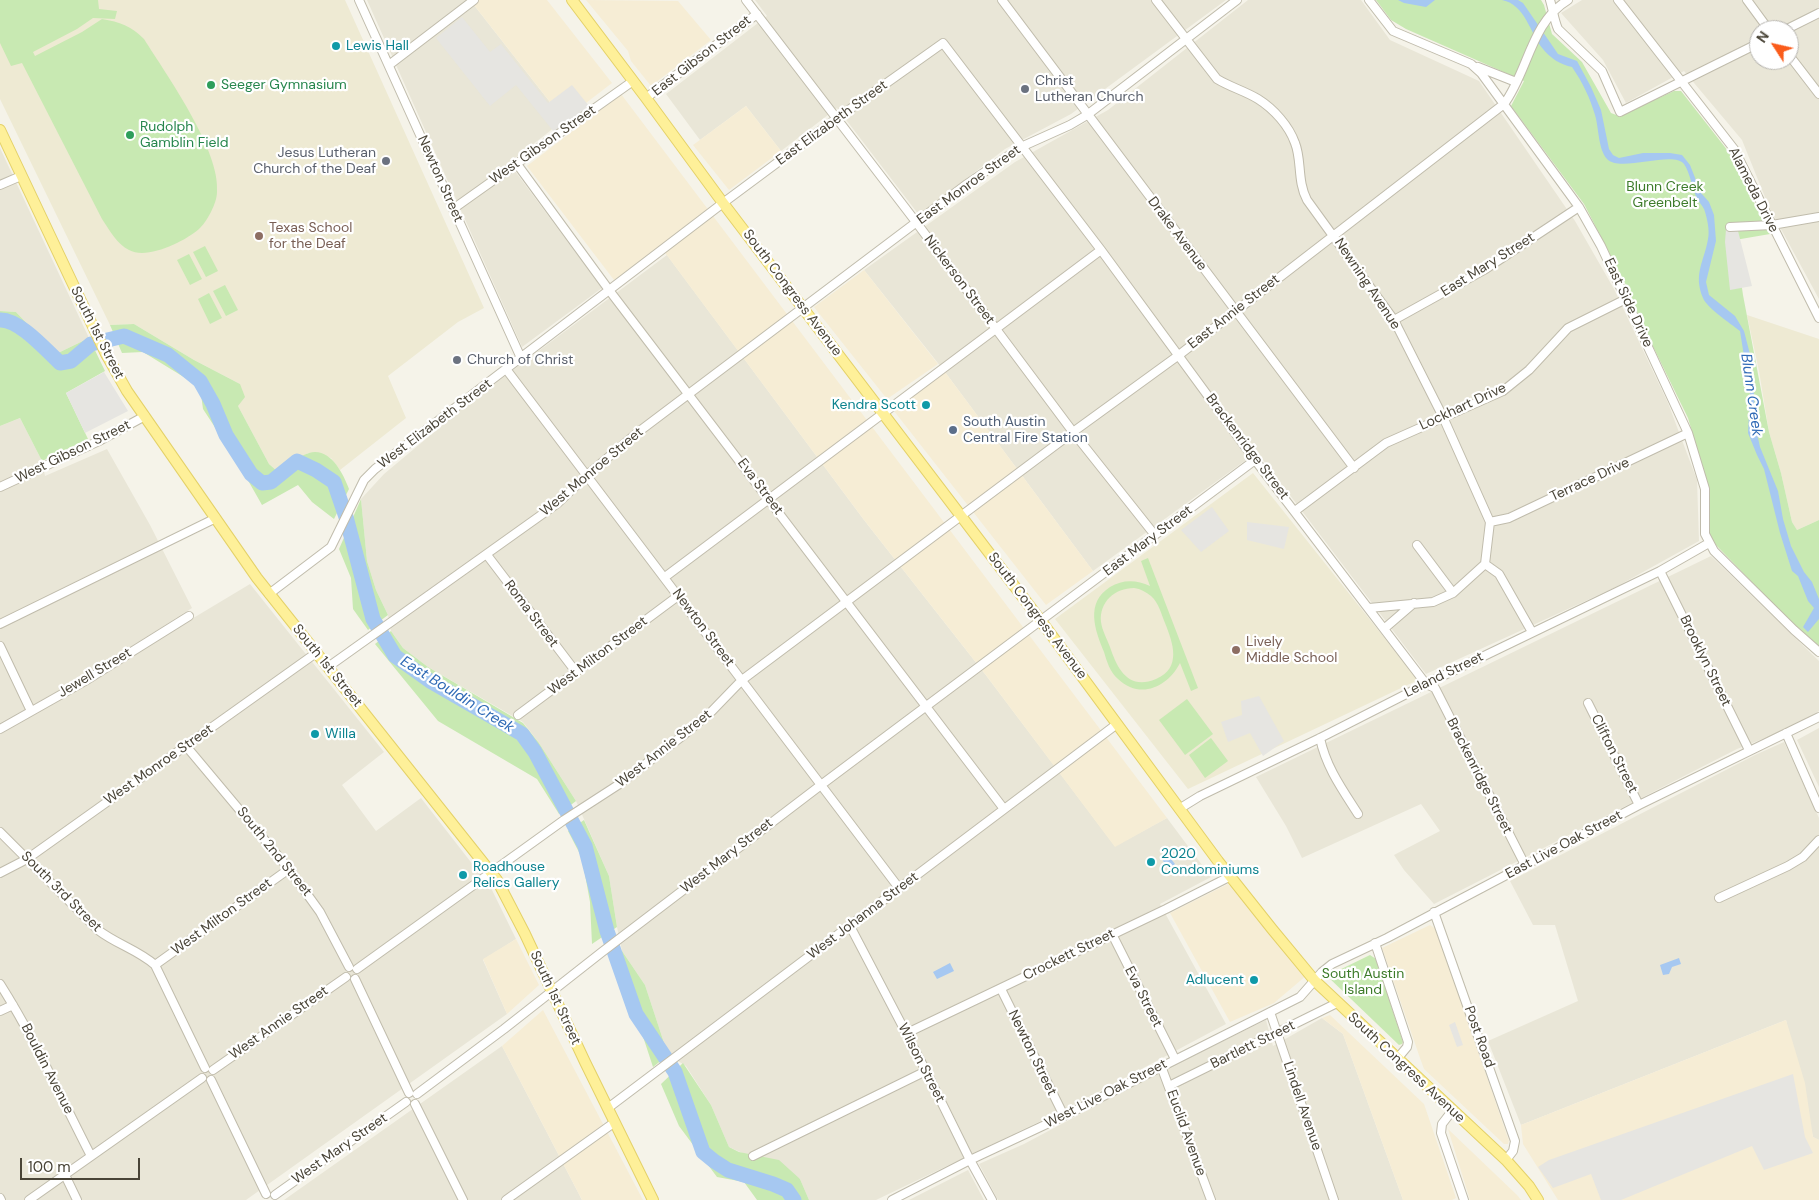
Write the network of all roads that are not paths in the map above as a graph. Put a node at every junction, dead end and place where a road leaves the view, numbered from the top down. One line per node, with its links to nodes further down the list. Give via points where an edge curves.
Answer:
1 (359, 0): 22 (street, Newton Street)
2 (572, 0): 24 (main road, South Congress Avenue)
3 (746, 0): 14 (street, Nickerson Street)
4 (1002, 0): 30 (street, Drake Avenue)
5 (1156, 0): 18 (street, Newning Avenue)
6 (1237, 0): 18 (street, East Monroe Street)
7 (1370, 0): 21 (street, East Side Drive, via 1393,31)
8 (1550, 0): 15 (street)
9 (1568, 0): 15 (street)
10 (1618, 0): 26 (street, Alameda Drive)
11 (1747, 0): 16 (street)
12 (469, 1): 22 (street)
13 (1819, 13): 17 (street)
14 (756, 14): 28 (street, East Gibson Street); 31 (street, Nickerson Street)
15 (1551, 15): 25 (street, via 1534,42); 26 (street, via 1558,29 1602,71 1620,112)
16 (1762, 20)
17 (1799, 23)
18 (1185, 39): 30 (street, East Monroe Street); 44 (street, Newning Avenue, via 1217,79 1258,99 1283,122 1295,144 1303,192)
19 (942, 44): 31 (street, East Elizabeth Street); 33 (street, Brackenridge Street)
20 (1749, 48): 26 (street)
21 (1471, 64): 25 (street); 29 (street, East Side Drive)
22 (389, 65): 39 (street, Newton Street)
23 (1799, 69): 27 (street)
24 (633, 81): 28 (main road, South Congress Avenue); 34 (street, West Gibson Street)
25 (1516, 82): 29 (street)
26 (1682, 82): 42 (street, Alameda Drive, via 1734,149)
27 (1819, 94)
28 (646, 98): 37 (main road, South Congress Avenue)
29 (1504, 104): 38 (street, East Side Drive); 44 (street, East Annie Street)
30 (1087, 115): 33 (street, East Monroe Street); 49 (street, Drake Avenue)
31 (836, 119): 37 (street, East Elizabeth Street); 41 (street, Nickerson Street)
32 (0, 130): 35 (main road, South 1st Street)
33 (1021, 147): 41 (street, East Monroe Street); 45 (street, Brackenridge Street)
34 (517, 164): 39 (street, West Gibson Street); 46 (street, Eva Street)
35 (21, 176): 36 (street); 58 (main road, South 1st Street, via 106,354)
36 (0, 185)
37 (723, 203): 46 (street, West Elizabeth Street); 48 (main road, South Congress Avenue)
38 (1579, 207): 47 (street, East Side Drive); 51 (street, East Mary Street, via 1484,270)
39 (453, 209): 54 (street, Newton Street)
40 (1819, 217): 42 (street)
41 (916, 222): 48 (street, East Monroe Street); 52 (street, Nickerson Street)
42 (1772, 225): 43 (street); 50 (street, Alameda Drive)
43 (1730, 228)
44 (1333, 234): 49 (street, East Annie Street); 51 (street, Newning Avenue)
45 (1101, 250): 52 (street); 53 (street, Brackenridge Street)
46 (609, 290): 54 (street, West Elizabeth Street); 56 (street, Eva Street)
47 (1626, 299): 59 (street, Lockhart Drive, via 1568,328 1529,370 1503,390); 61 (street, East Side Drive)
48 (804, 308): 56 (street, West Monroe Street); 57 (main road, South Congress Avenue)
49 (1235, 310): 53 (street, East Annie Street); 63 (street, Drake Avenue)
50 (1819, 318)
51 (1394, 320): 59 (street, Newning Avenue)
52 (995, 329): 57 (street); 60 (street, Nickerson Street)
53 (1179, 355): 60 (street, East Annie Street); 62 (street, Brackenridge Street)
54 (521, 358): 55 (street, West Elizabeth Street)
55 (506, 369): 64 (street, Newton Street); 79 (street, West Elizabeth Street, via 375,469 364,480 331,547)
56 (689, 394): 64 (street, West Monroe Street); 66 (street, Eva Street)
57 (883, 413): 66 (street); 68 (main road, South Congress Avenue)
58 (145, 416): 65 (street, West Gibson Street); 69 (main road, South 1st Street)
59 (1443, 417): 63 (street, Lockhart Drive, via 1386,443); 70 (street, Newning Avenue)
60 (1073, 432): 68 (street, East Annie Street); 71 (street, Nickerson Street)
61 (1688, 433): 70 (street, Terrace Drive, via 1509,518); 72 (street, East Side Drive, via 1704,489 1705,534)
62 (1255, 460): 67 (street, Brackenridge Street); 71 (street, East Mary Street)
63 (1354, 468): 67 (street, Lockhart Drive)
64 (587, 475): 74 (street, West Monroe Street, via 558,503); 77 (street, Newton Street)
65 (0, 487)
66 (769, 499): 77 (street); 81 (street, Eva Street)
67 (1296, 511): 83 (street, Brackenridge Street)
68 (961, 516): 81 (street, West Annie Street); 85 (main road, South Congress Avenue)
69 (216, 518): 79 (main road, South 1st Street); 86 (street)
70 (1490, 522): 75 (street)
71 (1154, 534): 85 (street, East Mary Street)
72 (1709, 543): 76 (street, Leland Street); 90 (street)
73 (1417, 545): 78 (street)
74 (487, 555): 92 (street, West Monroe Street); 93 (street, Roma Street)
75 (1484, 564): 78 (street); 88 (street, via 1499,574)
76 (1660, 571): 88 (street, Leland Street); 106 (street, Brooklyn Street)
77 (664, 577): 80 (street, Newton Street)
78 (1453, 593): 82 (street, via 1433,602)
79 (269, 594): 91 (main road, South 1st Street)
80 (678, 596): 93 (street, West Milton Street); 94 (street, Newton Street)
81 (847, 602): 94 (street, West Annie Street); 97 (street, Eva Street)
82 (1414, 604): 83 (street); 87 (street)
83 (1370, 608): 87 (street, Brackenridge Street)
84 (190, 616): 98 (street, Jewell Street)
85 (1040, 620): 97 (street, West Mary Street); 101 (main road, South Congress Avenue)
86 (0, 624)
87 (1385, 628): 95 (street, Brackenridge Street)
88 (1532, 632): 95 (street, Leland Street)
89 (0, 646): 98 (street)
90 (1819, 652)
91 (316, 653): 92 (main road, South 1st Street); 105 (street, West Monroe Street)
92 (328, 667): 119 (main road, South 1st Street)
93 (576, 672): 99 (street, West Milton Street)
94 (742, 680): 107 (street, Newton Street); 119 (street, West Annie Street, via 712,712 685,734)
95 (1426, 684): 104 (street, Leland Street); 116 (street, Brackenridge Street, via 1435,688)
96 (1588, 703): 108 (street, Clifton Street)
97 (926, 707): 107 (street, West Mary Street); 110 (street, Eva Street)
98 (31, 711): 102 (street, Jewell Street)
99 (518, 715)
100 (1819, 717): 103 (street, East Live Oak Street)
101 (1117, 724): 110 (street, West Johanna Street); 111 (main road, South Congress Avenue)
102 (0, 729)
103 (1786, 733): 106 (street, East Live Oak Street); 109 (street)
104 (1320, 738): 111 (street, Leland Street); 112 (street, via 1324,756)
105 (186, 746): 115 (street, West Monroe Street); 117 (street, South 2nd Street)
106 (1750, 750): 108 (street, East Live Oak Street)
107 (820, 785): 121 (street, Newton Street); 134 (street, West Mary Street)
108 (1640, 805): 116 (street, East Live Oak Street)
109 (1819, 808)
110 (1004, 809): 121 (street, West Johanna Street)
111 (1179, 809): 120 (main road, South Congress Avenue)
112 (1358, 814)
113 (0, 832): 115 (street, South 3rd Street)
114 (1819, 840): 122 (street, via 1788,866)
115 (27, 858): 118 (street, West Monroe Street); 127 (street, South 3rd Street, via 98,930)
116 (1525, 865): 123 (street, East Live Oak Street)
117 (289, 869): 127 (street, West Milton Street); 128 (street, South 2nd Street, via 320,912)
118 (0, 873)
119 (492, 873): 128 (street, West Annie Street); 134 (main road, South 1st Street)
120 (1230, 876): 125 (street, Crockett Street); 131 (main road, South Congress Avenue)
121 (899, 888): 124 (street, West Johanna Street)
122 (1719, 898)
123 (1434, 912): 126 (street, East Live Oak Street); 159 (street, Post Road, via 1515,1141)
124 (850, 926): 140 (street, Wilson Street); 152 (street, West Johanna Street)
125 (1112, 934): 133 (street, Crockett Street); 141 (street, Eva Street)
126 (1375, 943): 131 (street, East Live Oak Street, via 1332,964); 142 (street, via 1408,1042)
127 (155, 965): 144 (street)
128 (353, 968): 129 (street, via 345,973); 130 (street, via 358,975)
129 (346, 977): 130 (street); 144 (street, West Annie Street)
130 (355, 979): 149 (street)
131 (1314, 981): 135 (main road, South Congress Avenue); 138 (street, West Live Oak Street, via 1300,997)
132 (0, 984): 136 (street, Bouldin Avenue)
133 (1001, 989): 140 (street, Crockett Street); 154 (street, Newton Street)
134 (552, 990): 149 (street, West Mary Street, via 504,1029); 152 (main road, South 1st Street)
135 (1337, 1003): 139 (street, Bartlett Street); 142 (main road, South Congress Avenue)
136 (13, 1005): 137 (street); 156 (street, Bouldin Avenue)
137 (0, 1011)
138 (1270, 1012): 139 (street, Lindell Avenue); 141 (street, West Live Oak Street)
139 (1278, 1033): 148 (street, Bartlett Street); 171 (street, Lindell Avenue)
140 (907, 1034): 145 (street, Wilson Street)
141 (1175, 1059): 143 (street, West Live Oak Street)
142 (1397, 1059): 153 (main road, South Congress Avenue)
143 (1161, 1066): 148 (street, Euclid Avenue); 154 (street, West Live Oak Street)
144 (209, 1069): 146 (street, via 201,1074); 147 (street, via 214,1076)
145 (926, 1071): 157 (street); 158 (street, Wilson Street)
146 (202, 1078): 147 (street); 156 (street)
147 (211, 1080): 161 (street)
148 (1169, 1086): 170 (street, Euclid Avenue)
149 (413, 1093): 150 (street, via 405,1098); 151 (street, via 418,1100)
150 (406, 1102): 151 (street); 162 (street, West Mary Street)
151 (415, 1104): 165 (street)
152 (608, 1108): 155 (main road, South 1st Street)
153 (1452, 1111): 159 (main road, South Congress Avenue); 172 (street, via 1442,1124 1441,1133)
154 (1064, 1116): 158 (street, West Live Oak Street)
155 (615, 1122): 166 (street); 167 (main road, South 1st Street)
156 (91, 1156): 160 (street)
157 (753, 1156)
158 (970, 1160): 168 (street, West Live Oak Street); 169 (street, Wilson Street)
159 (1506, 1160): 173 (main road, South Congress Avenue)
160 (65, 1175): 163 (street); 164 (street)
161 (264, 1197): 162 (street, via 272,1193)
162 (275, 1198)
163 (29, 1200)
164 (77, 1200)
165 (463, 1200)
166 (506, 1200)
167 (653, 1200)
168 (892, 1200)
169 (992, 1200)
170 (1210, 1200)
171 (1334, 1200)
172 (1464, 1200)
173 (1538, 1200)

